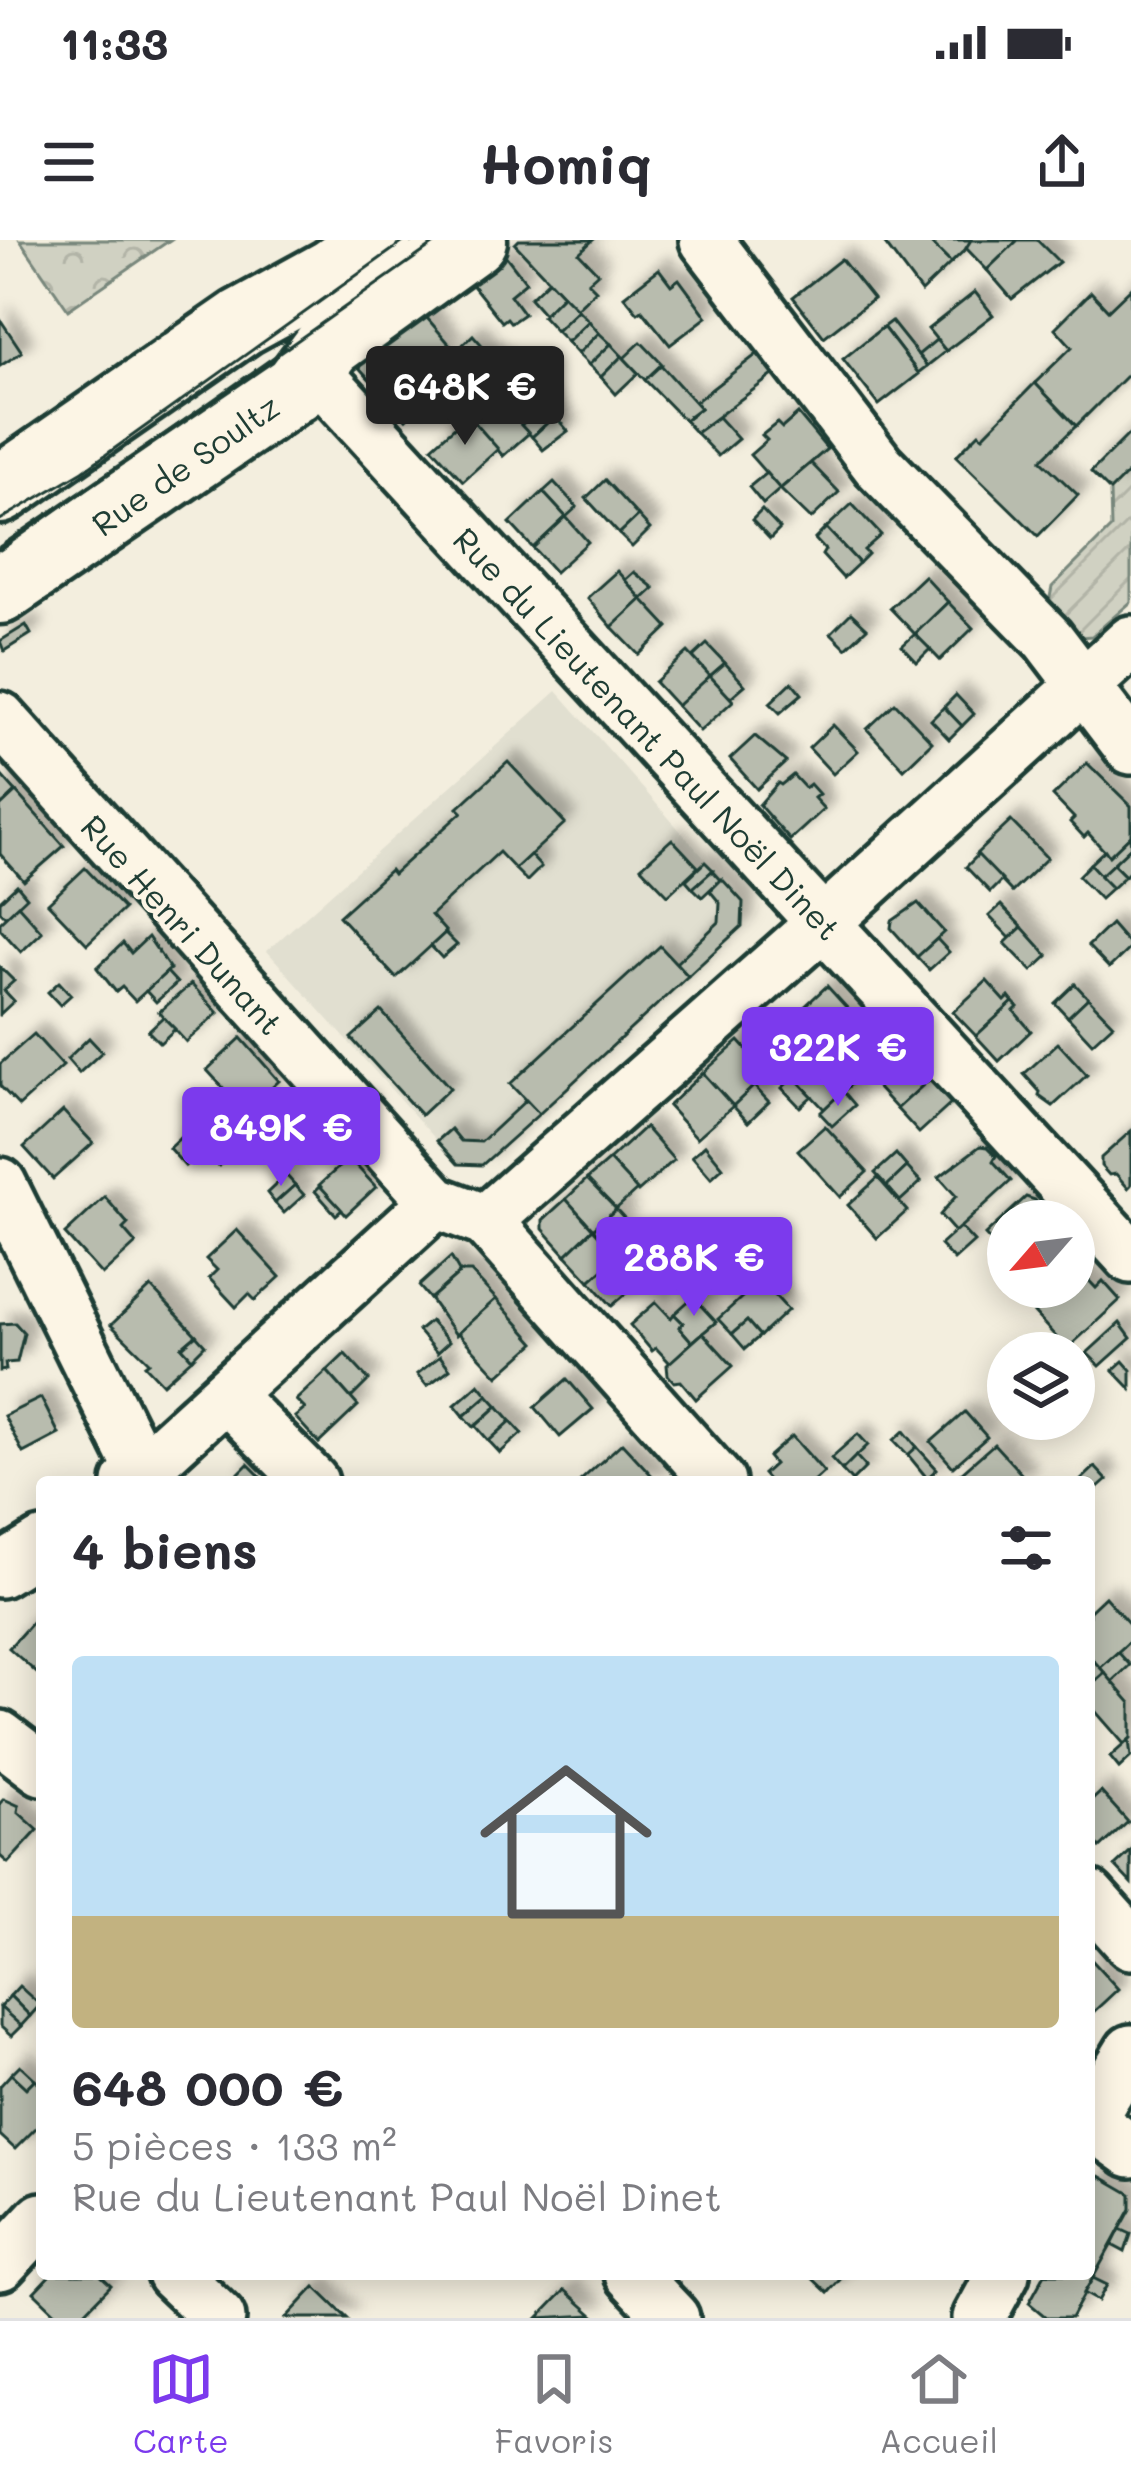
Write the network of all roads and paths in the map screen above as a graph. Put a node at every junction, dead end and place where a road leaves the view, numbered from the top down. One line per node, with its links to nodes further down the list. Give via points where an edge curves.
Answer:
1 (378, 240): 5 (main road, via 242,322)
2 (473, 240): 4 (main road, Rue de Soultz, via 329,344)
3 (706, 240): 8 (street, via 878,464 1048,639)
4 (312, 368): 6 (main road, Rue de Soultz, via 297,387); 11 (street, Rue du Lieutenant Paul Noël Dinet)
5 (0, 490)
6 (0, 590)
7 (1131, 641): 8 (street)
8 (1083, 686): 10 (street); 11 (street)
9 (0, 718): 13 (street, Rue Henri Dunant)
10 (1131, 748)
11 (823, 923): 14 (street); 15 (street, Rue du Lieutenant Paul Noël Dinet)
12 (0, 1184): 16 (street)
13 (436, 1202): 14 (street, Rue Henri Dunant); 17 (street)
14 (486, 1221): 20 (street, Rue Henri Dunant)
15 (1131, 1257)
16 (19, 1269): 18 (street)
17 (226, 1395): 18 (street); 19 (street)
18 (136, 1476)
19 (306, 1476)
20 (714, 1476)
21 (36, 1549): 22 (street)
22 (0, 1571)
23 (0, 1737): 24 (street)
24 (36, 1764)
25 (1095, 1903): 26 (street)
26 (1131, 1943)
27 (1131, 2051): 28 (street)
28 (1095, 2111)
29 (1095, 2125): 30 (street)
30 (1131, 2151)
31 (36, 2225): 32 (street)
32 (0, 2264)
33 (178, 2280): 36 (street)
34 (638, 2280): 37 (street)
35 (1000, 2280): 38 (street)
36 (219, 2318)
37 (673, 2318)
38 (979, 2318)

